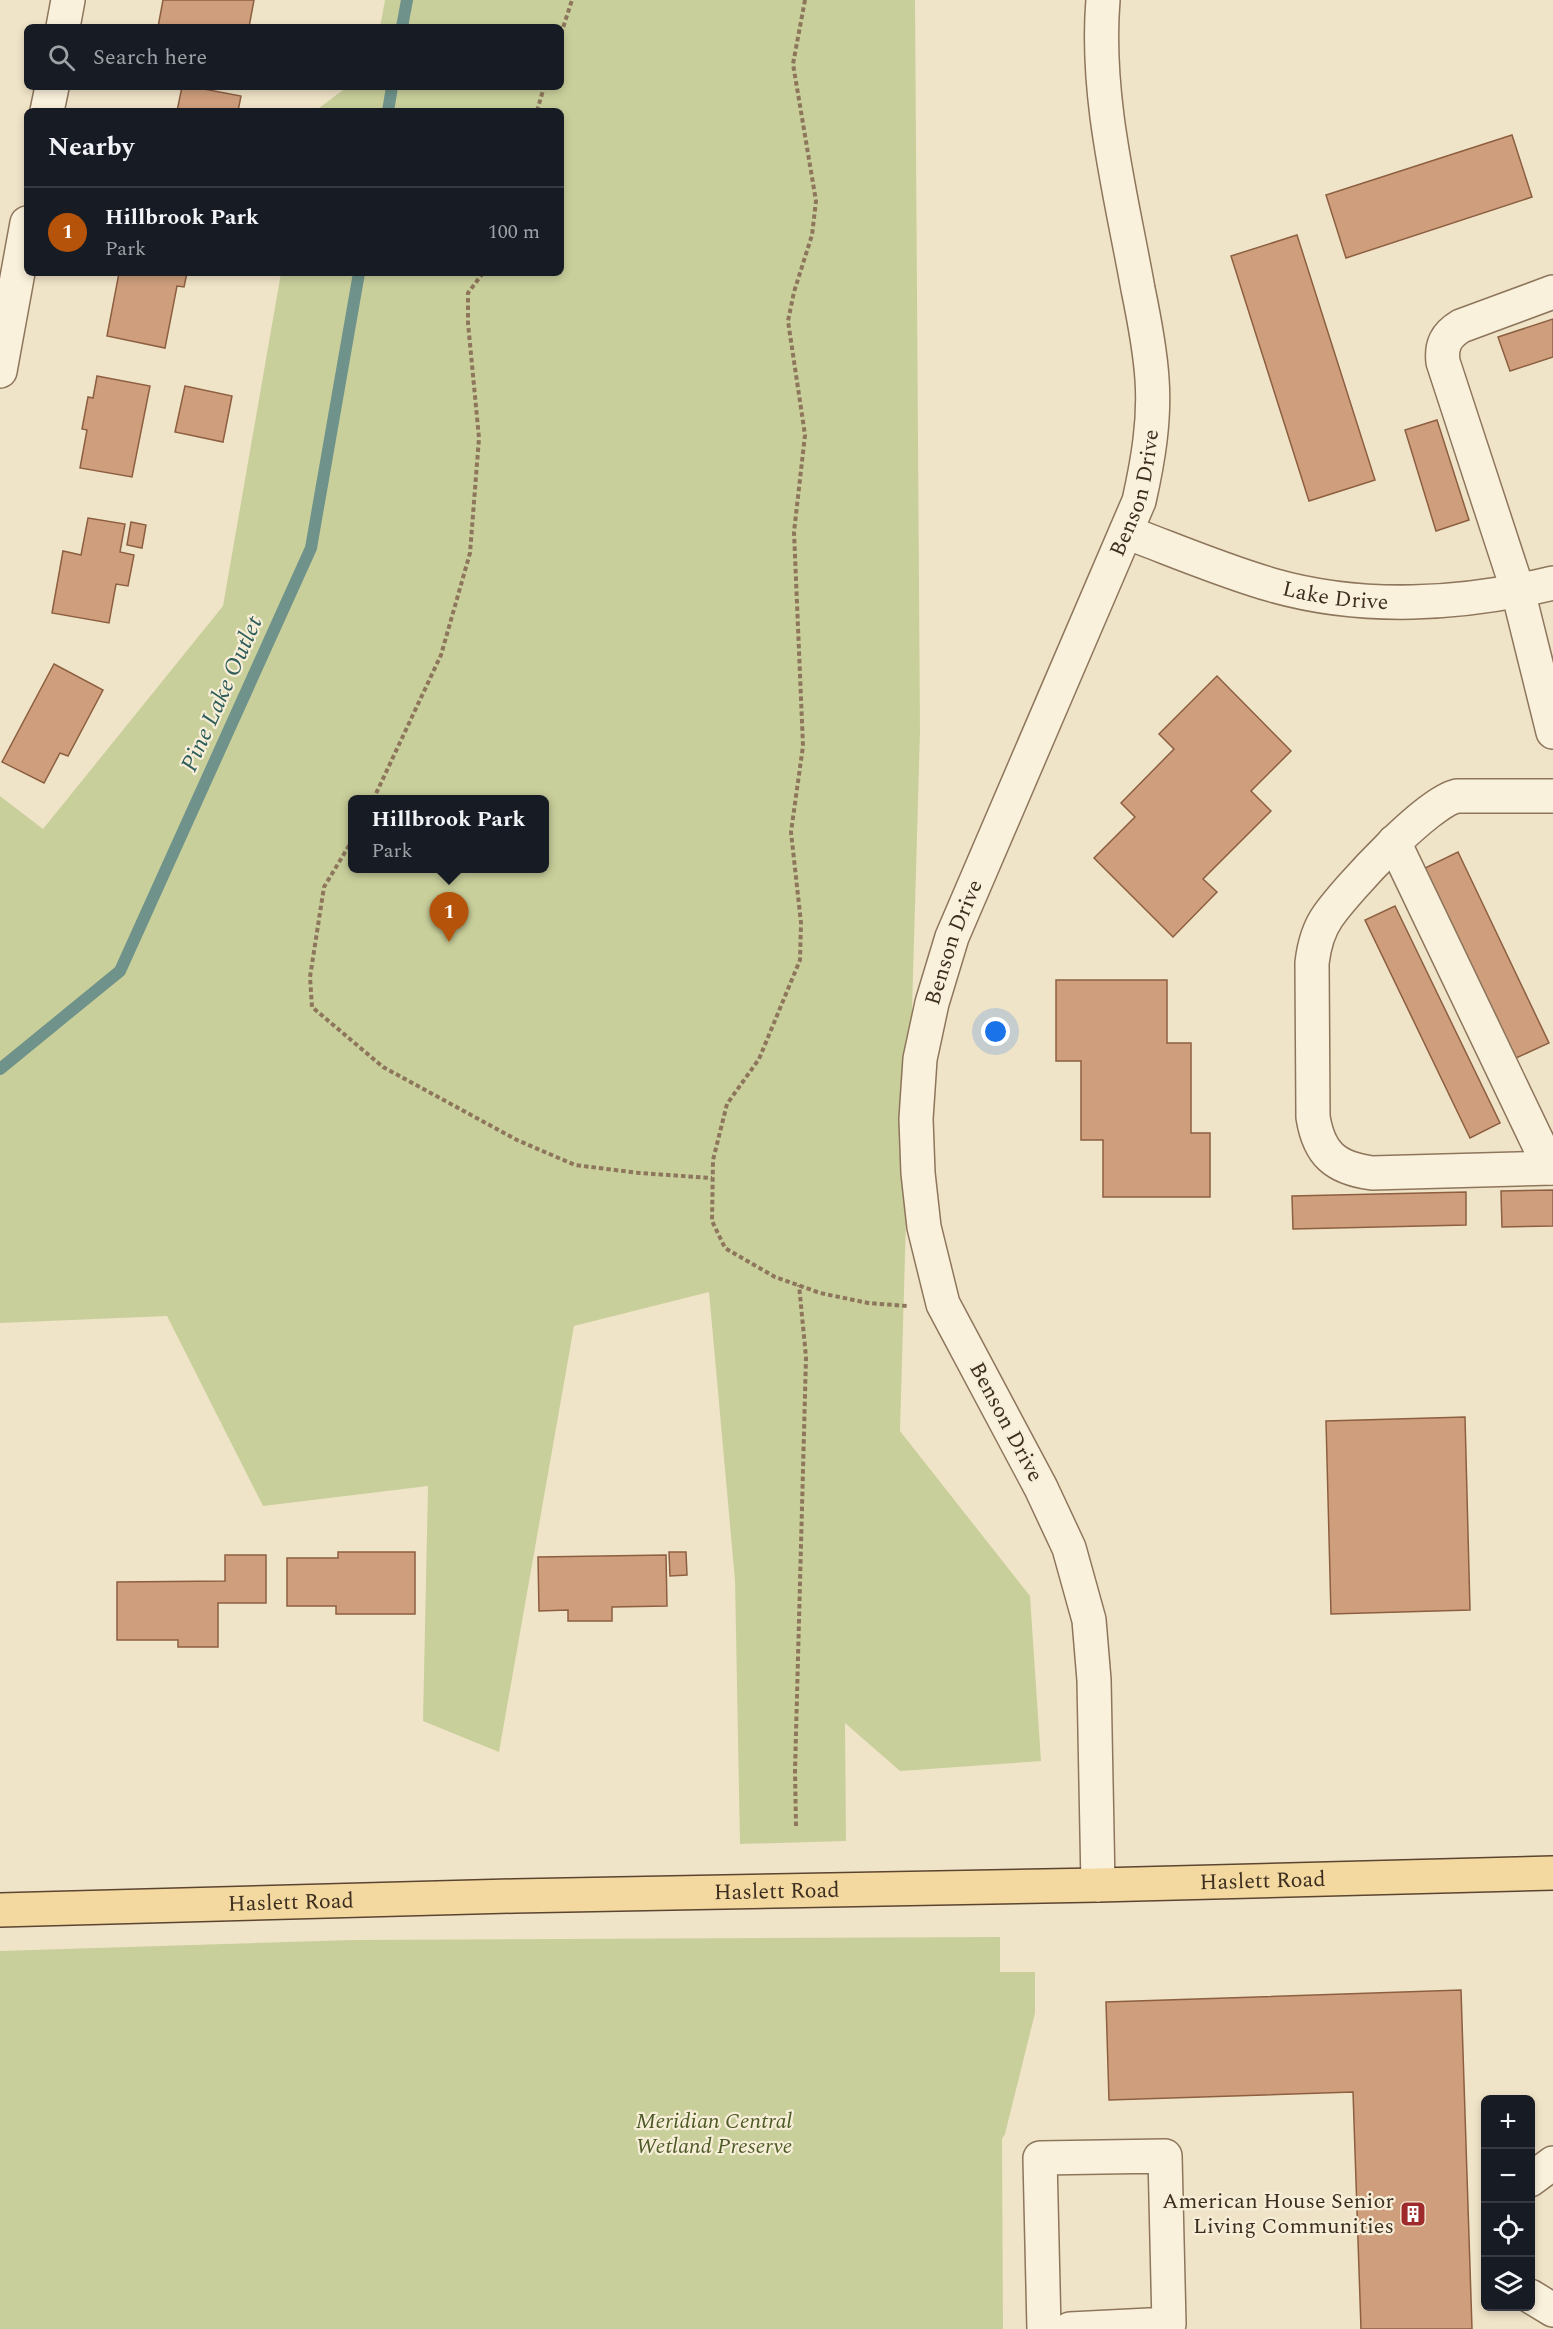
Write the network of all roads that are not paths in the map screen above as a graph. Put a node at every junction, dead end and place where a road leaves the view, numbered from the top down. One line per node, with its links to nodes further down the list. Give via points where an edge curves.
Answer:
1 (68, 0): 3 (street)
2 (1103, 0): 9 (street, Benson Drive, via 1106,105 1152,380 1147,463 1139,501)
3 (64, 24)
4 (52, 90): 5 (street)
5 (48, 108)
6 (24, 239): 8 (street)
7 (1553, 292): 11 (street, via 1461,326 1452,331 1442,350)
8 (0, 371)
9 (1126, 532): 11 (street, Lake Drive, via 1273,585 1321,595 1420,602); 17 (street, Benson Drive, via 952,937 920,1059 916,1119 924,1227 943,1304 1046,1498 1069,1548 1089,1620 1095,1680)
10 (1553, 583): 11 (street, Lake Drive)
11 (1518, 591): 12 (street)
12 (1553, 732)
13 (1553, 796): 14 (street, via 1452,797)
14 (1394, 842): 15 (street); 15 (street, via 1328,915 1314,945 1311,963 1316,1135 1337,1163 1354,1171)
15 (1552, 1168)
16 (1553, 1873): 17 (main road, Haslett Road)
17 (1098, 1886): 18 (main road, Haslett Road)
18 (0, 1910)
19 (1553, 2163): 20 (street)
20 (1535, 2176)
21 (1535, 2299): 22 (street)
22 (1553, 2310)
23 (1044, 2329): 24 (street, via 1040,2158 1165,2156 1169,2324)
24 (1070, 2329)

